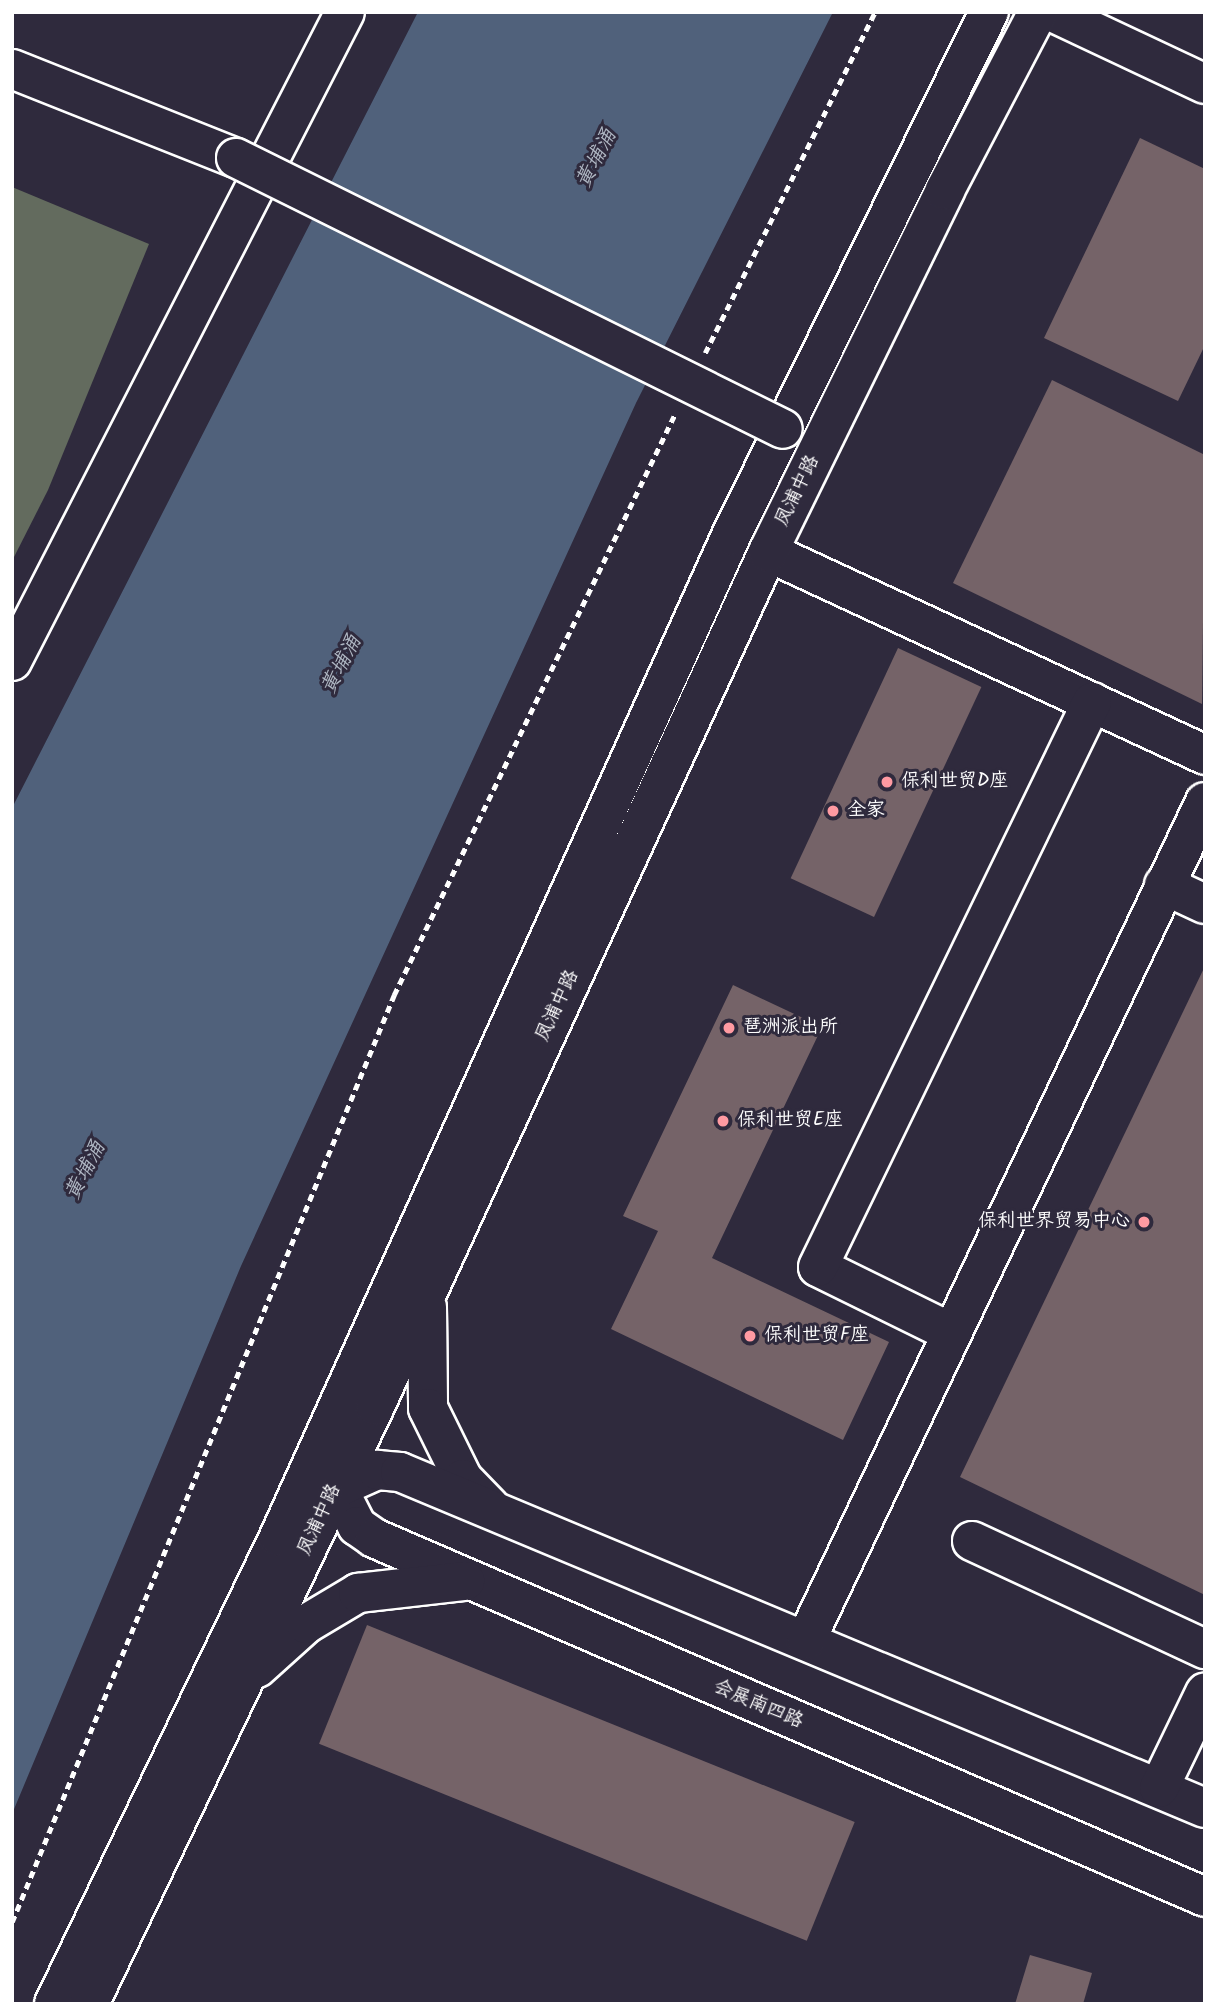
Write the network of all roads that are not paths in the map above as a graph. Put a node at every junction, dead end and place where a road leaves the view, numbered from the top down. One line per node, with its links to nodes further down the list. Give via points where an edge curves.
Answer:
1 (345, 12): 9 (street)
2 (989, 12): 7 (street, 凤浦中路)
3 (1038, 12): 8 (street, 凤浦中路, via 939,202)
4 (1052, 12): 6 (street)
5 (12, 69): 7 (street, bridge, via 236,158)
6 (1205, 85)
7 (783, 429): 17 (street, 凤浦中路, via 399,1263)
8 (768, 552): 10 (street); 15 (street, 凤浦中路)
9 (12, 661)
10 (1092, 702): 11 (street); 16 (street, via 818,1267)
11 (1205, 755)
12 (1205, 802): 13 (street)
13 (1164, 885): 14 (street); 16 (street)
14 (1205, 904)
15 (428, 1286): 18 (street, 凤浦中路); 19 (street, via 428,1408 463,1479)
16 (951, 1333): 23 (street)
17 (339, 1406): 18 (street, 会展南四路); 20 (street, 凤浦中路)
18 (336, 1485): 19 (street, via 377,1470 400,1472); 20 (street); 22 (street, 会展南四路, via 357,1526); 25 (street, 凤浦中路)
19 (497, 1513): 23 (street)
20 (279, 1536): 30 (street, 凤浦中路)
21 (972, 1541): 24 (street)
22 (469, 1581): 25 (street, via 358,1593 306,1625); 29 (street, 会展南四路)
23 (806, 1640): 27 (street)
24 (1205, 1649)
25 (243, 1681): 31 (street, 凤浦中路)
26 (1205, 1693): 27 (street)
27 (1159, 1788): 28 (street)
28 (1205, 1808)
29 (1205, 1897)
30 (54, 2004)
31 (89, 2004)

